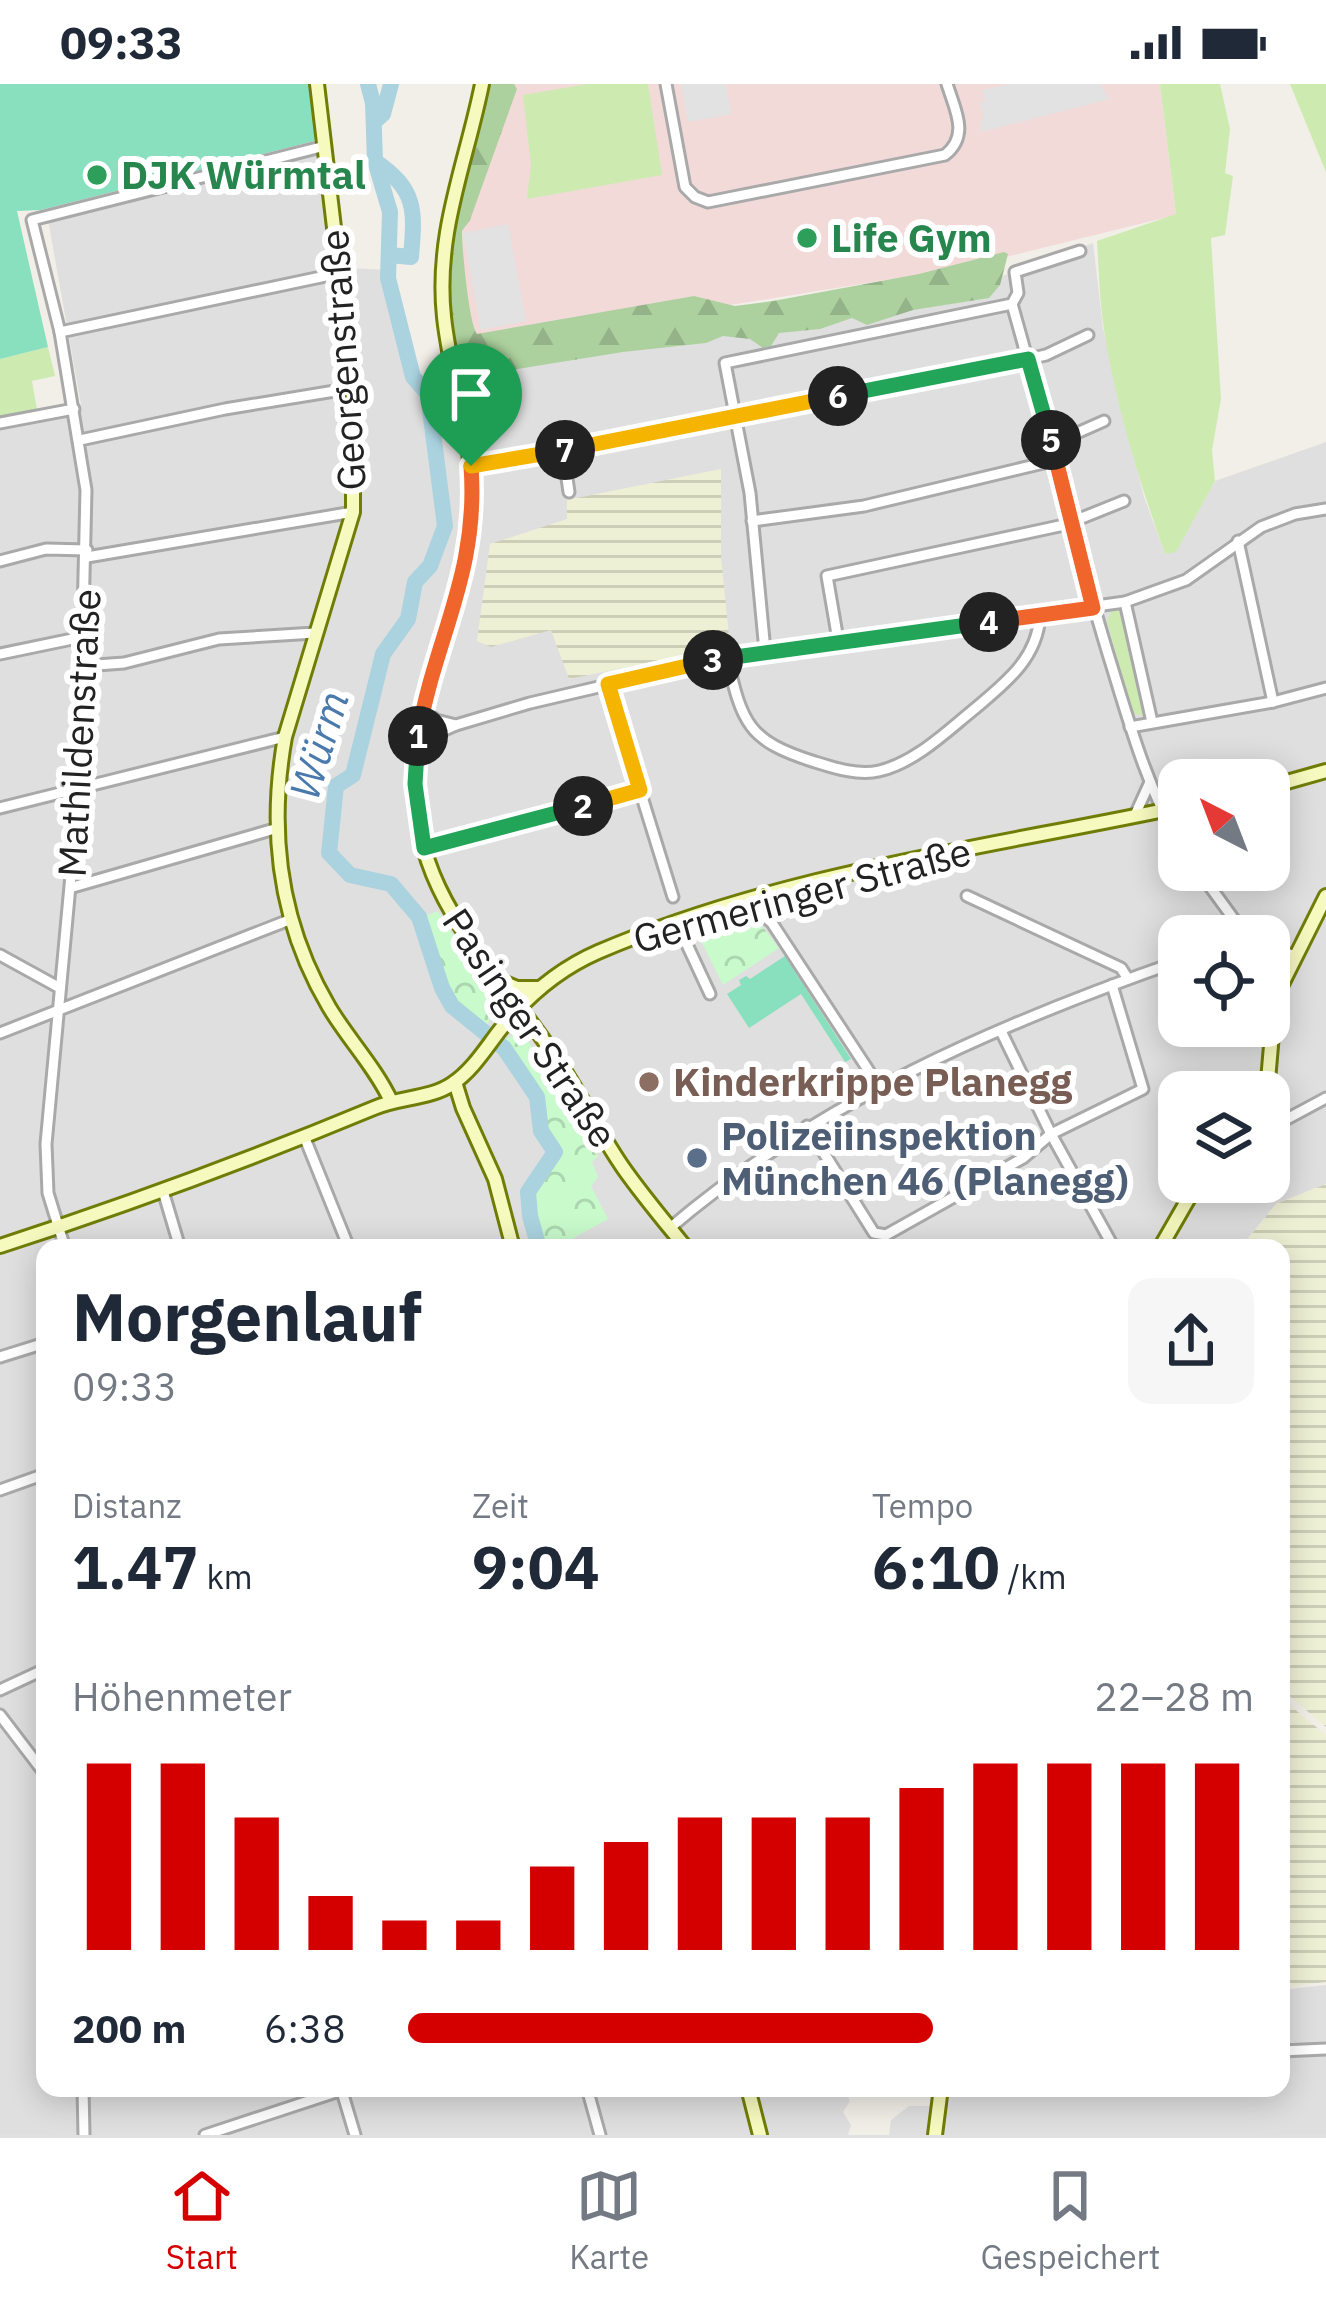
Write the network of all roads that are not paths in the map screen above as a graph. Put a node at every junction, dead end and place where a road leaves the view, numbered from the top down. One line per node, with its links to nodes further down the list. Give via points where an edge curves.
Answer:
1 (317, 84): 5 (main road, Georgenstraße)
2 (482, 84): 21 (main road, Pasinger Straße, via 456,174 442,278)
3 (666, 84): 4 (street, via 685,187 708,202 951,151 960,129)
4 (947, 84)
5 (325, 146): 7 (main road, Georgenstraße); 9 (street, Mathildenstraße, via 32,220)
6 (1080, 250): 8 (street, via 1015,272)
7 (340, 273): 9 (street); 12 (main road, Georgenstraße)
8 (1012, 304): 11 (street); 14 (street, via 725,363)
9 (60, 332): 13 (street, Mathildenstraße)
10 (1088, 334): 11 (street)
11 (1028, 359): 14 (street); 18 (street)
12 (353, 388): 17 (street); 25 (main road, Georgenstraße)
13 (74, 409): 16 (street); 17 (street, Mathildenstraße)
14 (736, 417): 19 (street); 26 (street)
15 (1104, 421): 18 (street)
16 (0, 423)
17 (80, 440): 29 (street, Mathildenstraße)
18 (1052, 444): 20 (street)
19 (563, 451): 21 (street); 22 (street)
20 (1057, 460): 26 (street, via 882,502); 27 (street)
21 (471, 466): 44 (main road, Pasinger Straße, via 465,569)
22 (569, 492)
23 (1124, 501): 27 (street)
24 (1326, 508): 28 (street)
25 (353, 512): 29 (street); 34 (main road, Georgenstraße)
26 (752, 521): 37 (street)
27 (1071, 523): 32 (street); 36 (street, via 827,576)
28 (1238, 541): 31 (street, via 1186,580); 43 (street)
29 (87, 554): 30 (street, via 46,549); 35 (street, Mathildenstraße)
30 (0, 561)
31 (1125, 602): 32 (street); 45 (street)
32 (1093, 608): 33 (street); 47 (street)
33 (1040, 616): 36 (street); 39 (street, via 1036,641 1003,685 922,750 879,771 835,768 773,749 744,717)
34 (315, 633): 40 (street, via 219,640); 48 (main road, Georgenstraße)
35 (82, 637): 38 (street); 40 (street, Mathildenstraße)
36 (838, 640): 37 (street)
37 (764, 651): 39 (street)
38 (0, 654)
39 (727, 657): 41 (street)
40 (83, 666): 53 (street, Mathildenstraße)
41 (608, 684): 46 (street); 54 (street)
42 (1326, 688): 43 (street)
43 (1273, 702): 45 (street)
44 (423, 711): 46 (street); 49 (main road, Pasinger Straße)
45 (1152, 722): 47 (street)
46 (456, 724): 49 (street)
47 (1130, 727): 52 (street)
48 (285, 737): 53 (street); 59 (main road, Georgenstraße)
49 (416, 743): 60 (main road, Pasinger Straße)
50 (1326, 771): 51 (main road)
51 (1290, 781)
52 (1150, 782): 55 (street); 58 (street)
53 (80, 788): 56 (street); 61 (street, Mathildenstraße)
54 (640, 790): 60 (street); 64 (street)
55 (1158, 803)
56 (0, 808)
57 (1158, 812): 58 (main road, Germeringer Straße)
58 (1134, 816): 67 (main road, Germeringer Straße, via 875,868)
59 (278, 828): 61 (street); 66 (main road, Georgenstraße)
60 (424, 848): 72 (main road, Pasinger Straße, via 456,923)
61 (73, 887): 75 (street, Mathildenstraße)
62 (967, 896): 73 (street, via 1121,968)
63 (1326, 896): 70 (main road)
64 (673, 897)
65 (763, 915): 84 (street)
66 (289, 920): 79 (street); 87 (main road, Georgenstraße, via 313,979)
67 (677, 922): 76 (main road, Germeringer Straße, via 592,955); 77 (street)
68 (1290, 954): 70 (street)
69 (0, 955): 75 (street)
70 (1294, 956): 82 (main road, via 1274,1012)
71 (1158, 968): 73 (street)
72 (494, 978): 76 (main road); 78 (main road, Pasinger Straße)
73 (1128, 979): 74 (street)
74 (1112, 985): 80 (street); 91 (street, via 1143,1089)
75 (60, 988): 79 (street, Mathildenstraße)
76 (540, 988): 78 (main road, Germeringer Straße)
77 (710, 994)
78 (518, 1010): 83 (main road, Germeringer Straße); 96 (main road, Pasinger Straße)
79 (57, 1011): 81 (street); 95 (street, Mathildenstraße, via 46,1144)
80 (1001, 1031): 84 (street); 91 (street)
81 (0, 1033)
82 (1269, 1071)
83 (455, 1082): 85 (main road, Germeringer Straße); 88 (main road)
84 (880, 1088): 90 (street)
85 (442, 1090): 87 (main road, Germeringer Straße); 88 (main road)
86 (1326, 1098): 89 (street)
87 (391, 1101): 92 (main road, Germeringer Straße)
88 (463, 1108): 100 (main road)
89 (1290, 1117)
90 (807, 1126): 91 (street, via 879,1236 1023,1158); 96 (street)
91 (1051, 1133): 102 (street)
92 (304, 1136): 93 (main road, Germeringer Straße); 99 (street)
93 (163, 1191): 95 (main road, Germeringer Straße); 98 (street)
94 (1186, 1203): 103 (main road)
95 (57, 1228): 97 (street, Mathildenstraße); 104 (main road, Germeringer Straße)
96 (670, 1228): 101 (main road, Pasinger Straße)
97 (61, 1239)
98 (177, 1239)
99 (345, 1239)
100 (512, 1239)
101 (679, 1239)
102 (1109, 1239)
103 (1165, 1239)
104 (0, 1246)
105 (36, 1346): 106 (street)
106 (0, 1357)
107 (36, 1477): 108 (street)
108 (0, 1490)
109 (36, 1674): 110 (street)
110 (0, 1690)
111 (0, 1715): 112 (street)
112 (36, 1762)
113 (1326, 2049): 114 (street)
114 (1290, 2051)
115 (83, 2097): 121 (street)
116 (319, 2097): 122 (street)
117 (345, 2097): 123 (street)
118 (589, 2097): 124 (street)
119 (750, 2097): 125 (main road)
120 (940, 2097): 126 (main road)
121 (84, 2135)
122 (205, 2135)
123 (355, 2135)
124 (600, 2135)
125 (760, 2135)
126 (935, 2135)

